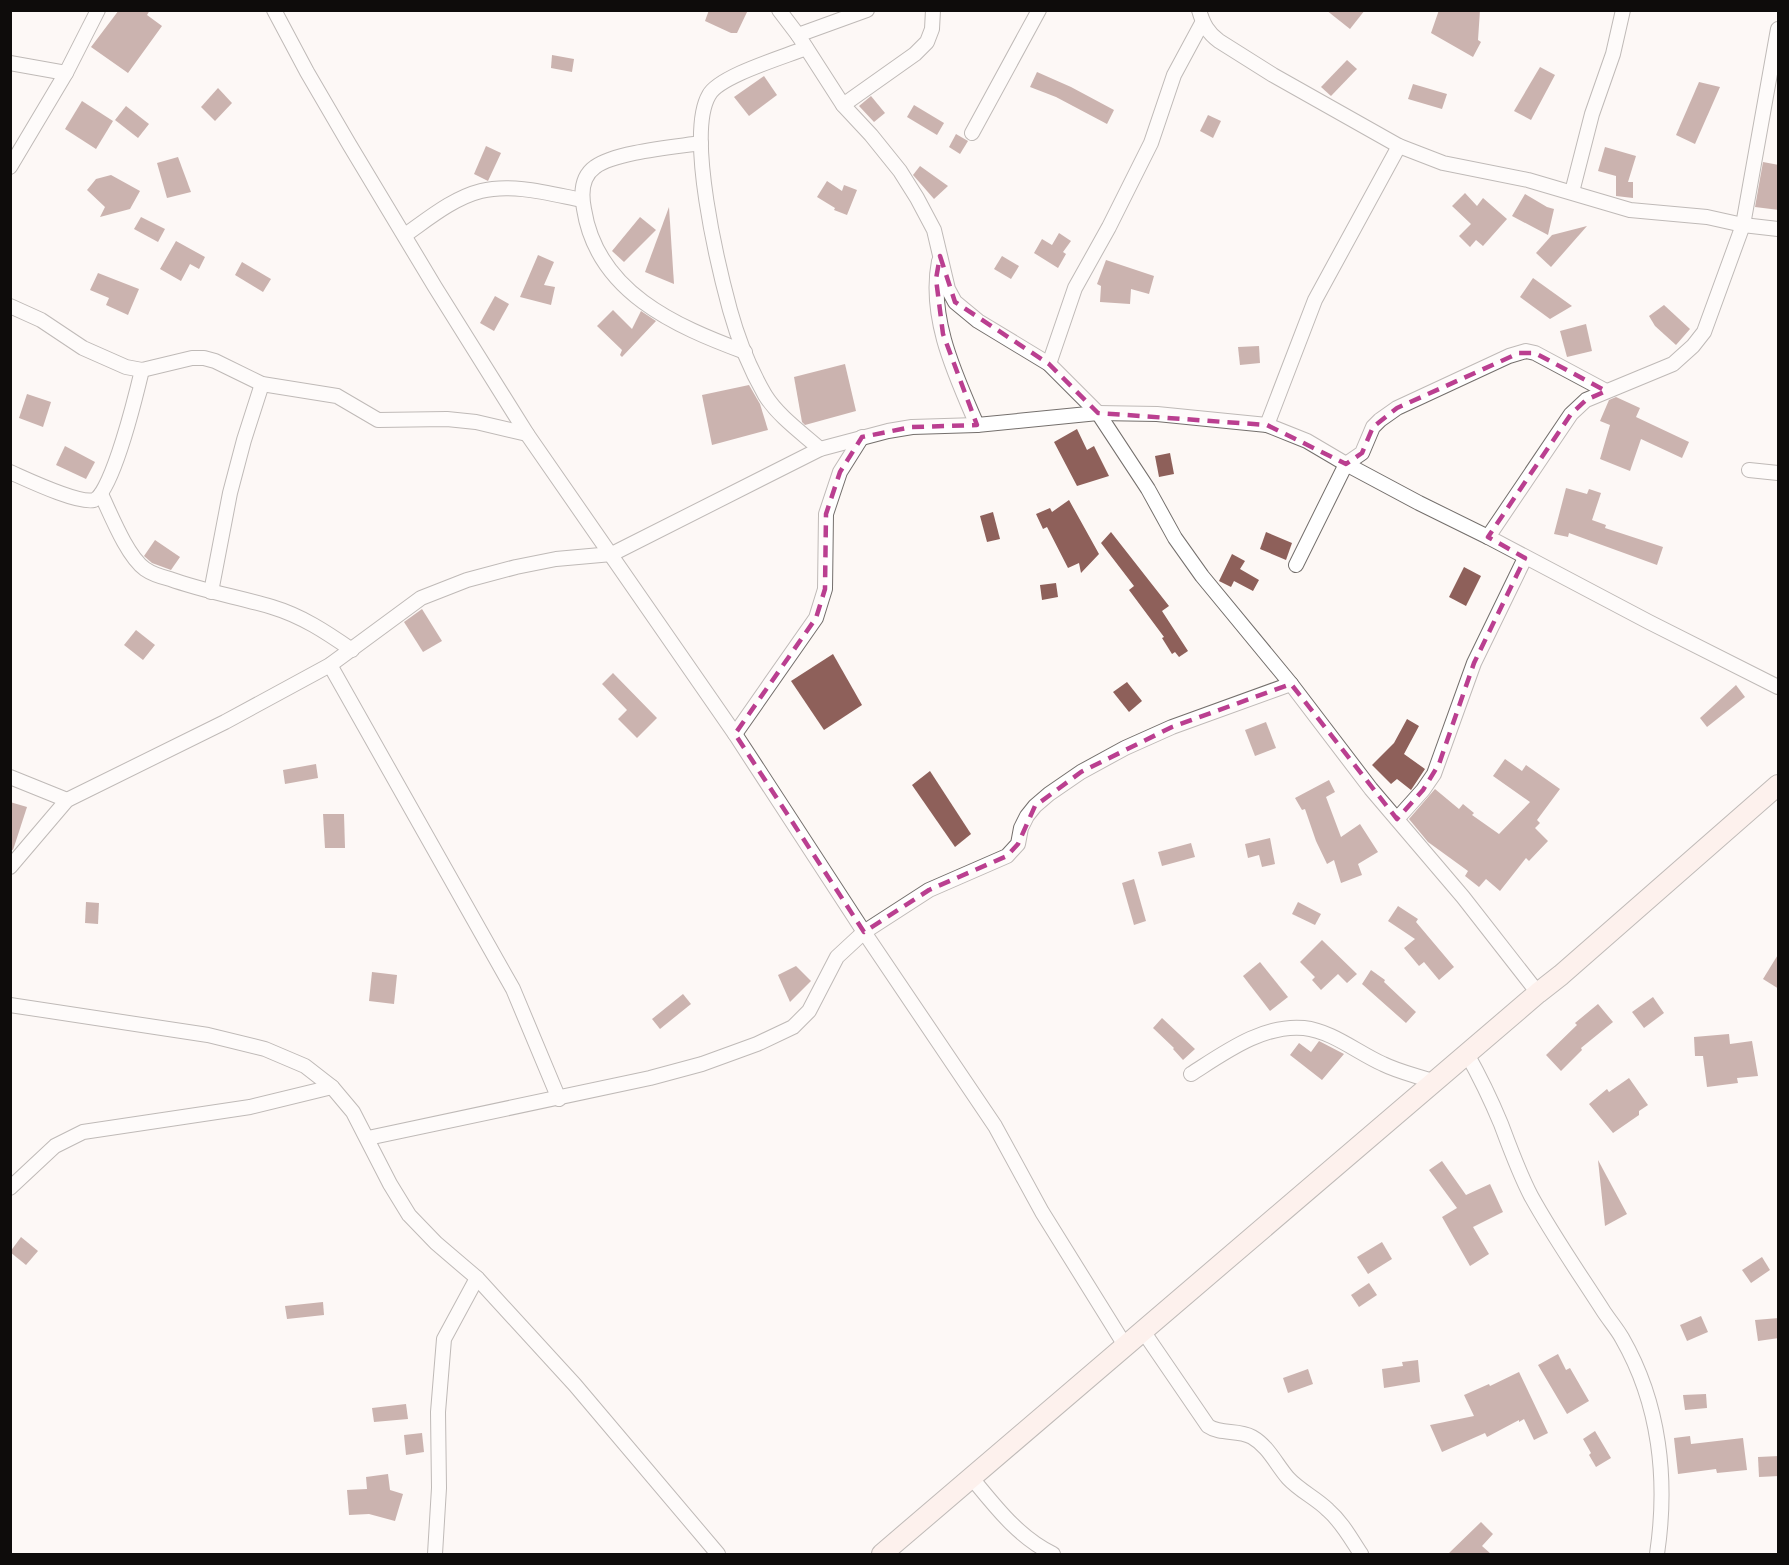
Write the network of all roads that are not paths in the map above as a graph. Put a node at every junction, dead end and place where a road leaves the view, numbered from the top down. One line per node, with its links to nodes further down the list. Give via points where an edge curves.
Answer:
1 (98, 10): 13 (street)
2 (274, 10): 23 (street)
3 (779, 10): 10 (street)
4 (867, 10): 10 (street)
5 (933, 10): 14 (street, via 927,42)
6 (1039, 10): 15 (street)
7 (1623, 10): 19 (street)
8 (1201, 17): 17 (street, via 1219,41); 27 (street, via 1174,75 1151,142 1075,288)
9 (1779, 29): 21 (street)
10 (798, 35): 11 (street)
11 (806, 48): 14 (street); 16 (street, via 724,80 709,94 703,111)
12 (10, 63): 13 (street)
13 (66, 73): 18 (street)
14 (843, 105): 24 (street, via 872,135 911,189 934,230)
15 (972, 133)
16 (701, 143): 20 (street, via 626,156 596,166 584,183); 26 (street, via 716,251)
17 (1399, 146): 19 (street, via 1443,163); 33 (street, via 1315,300)
18 (10, 167)
19 (1572, 192): 21 (street, via 1630,210 1707,217)
20 (582, 200): 23 (street, via 522,190 480,191 460,199); 26 (street, via 594,245 625,289 672,321)
21 (1743, 225): 22 (street); 30 (street, via 1710,319 1693,346 1673,364)
22 (1779, 229)
23 (405, 235): 34 (street)
24 (940, 256): 27 (street, via 955,302 978,321); 32 (street, via 937,307 955,375)
25 (10, 306): 28 (street, via 41,320 104,359)
26 (745, 352): 36 (street, via 766,396)
27 (1049, 364): 31 (street)
28 (142, 370): 29 (street, via 198,357); 41 (street, via 118,455)
29 (262, 384): 34 (street, via 337,396 378,420 447,419); 46 (street, via 230,493)
30 (1606, 391): 37 (street, via 1535,353 1519,353 1397,408 1373,427 1362,453); 42 (street, via 1586,400 1571,414)
31 (1098, 413): 32 (street); 33 (street, via 1157,414); 49 (street, via 1175,538)
32 (976, 425): 35 (street, via 912,427)
33 (1267, 425): 37 (street, via 1307,441)
34 (527, 434): 43 (street)
35 (861, 437): 36 (street); 51 (street, via 840,472 826,514 825,590 816,618)
36 (820, 449): 43 (street)
37 (1346, 464): 42 (street); 45 (street)
38 (1749, 470): 40 (street)
39 (10, 472): 41 (street, via 85,500 95,500)
40 (1779, 473)
41 (101, 494): 46 (street, via 119,533 143,568)
42 (1488, 537): 44 (street)
43 (612, 554): 47 (street, via 555,559 467,580 421,598); 51 (street)
44 (1525, 558): 50 (street); 55 (street, via 1474,663 1434,774)
45 (1296, 565)
46 (212, 592): 47 (street, via 292,613)
47 (352, 650): 48 (street)
48 (330, 665): 54 (street); 64 (street, via 513,989)
49 (1292, 684): 55 (street); 57 (street, via 1172,727 1080,772 1035,806 1021,828 1018,844 1007,856 929,890)
50 (1779, 687)
51 (735, 734): 57 (street)
52 (10, 777): 54 (street)
53 (1779, 785): 58 (main road)
54 (67, 800): 56 (street)
55 (1397, 819): 58 (street)
56 (10, 867)
57 (864, 932): 64 (street, via 837,957 809,1011 793,1027 702,1064); 69 (street, via 995,1126 1042,1212)
58 (1538, 993): 60 (main road)
59 (10, 1005): 63 (street, via 231,1040 304,1066)
60 (1467, 1054): 62 (main road); 76 (street, via 1530,1194 1621,1336 1650,1404 1660,1455 1662,1502)
61 (1191, 1074): 62 (street, via 1237,1045 1264,1034 1305,1028 1384,1065)
62 (1435, 1082): 68 (main road)
63 (332, 1088): 65 (street, via 353,1112); 66 (street, via 250,1107 83,1132 55,1146)
64 (559, 1099): 65 (street)
65 (368, 1138): 67 (street, via 409,1215)
66 (10, 1188)
67 (477, 1278): 71 (street, via 444,1339); 72 (street, via 575,1385)
68 (1143, 1331): 69 (main road); 75 (street, via 1208,1426 1248,1435 1262,1443 1300,1490 1328,1509)
69 (1126, 1347): 70 (main road)
70 (971, 1477): 73 (main road); 74 (street, via 1007,1521)
71 (435, 1554)
72 (718, 1554)
73 (882, 1554)
74 (1053, 1554)
75 (1360, 1554)
76 (1657, 1554)

